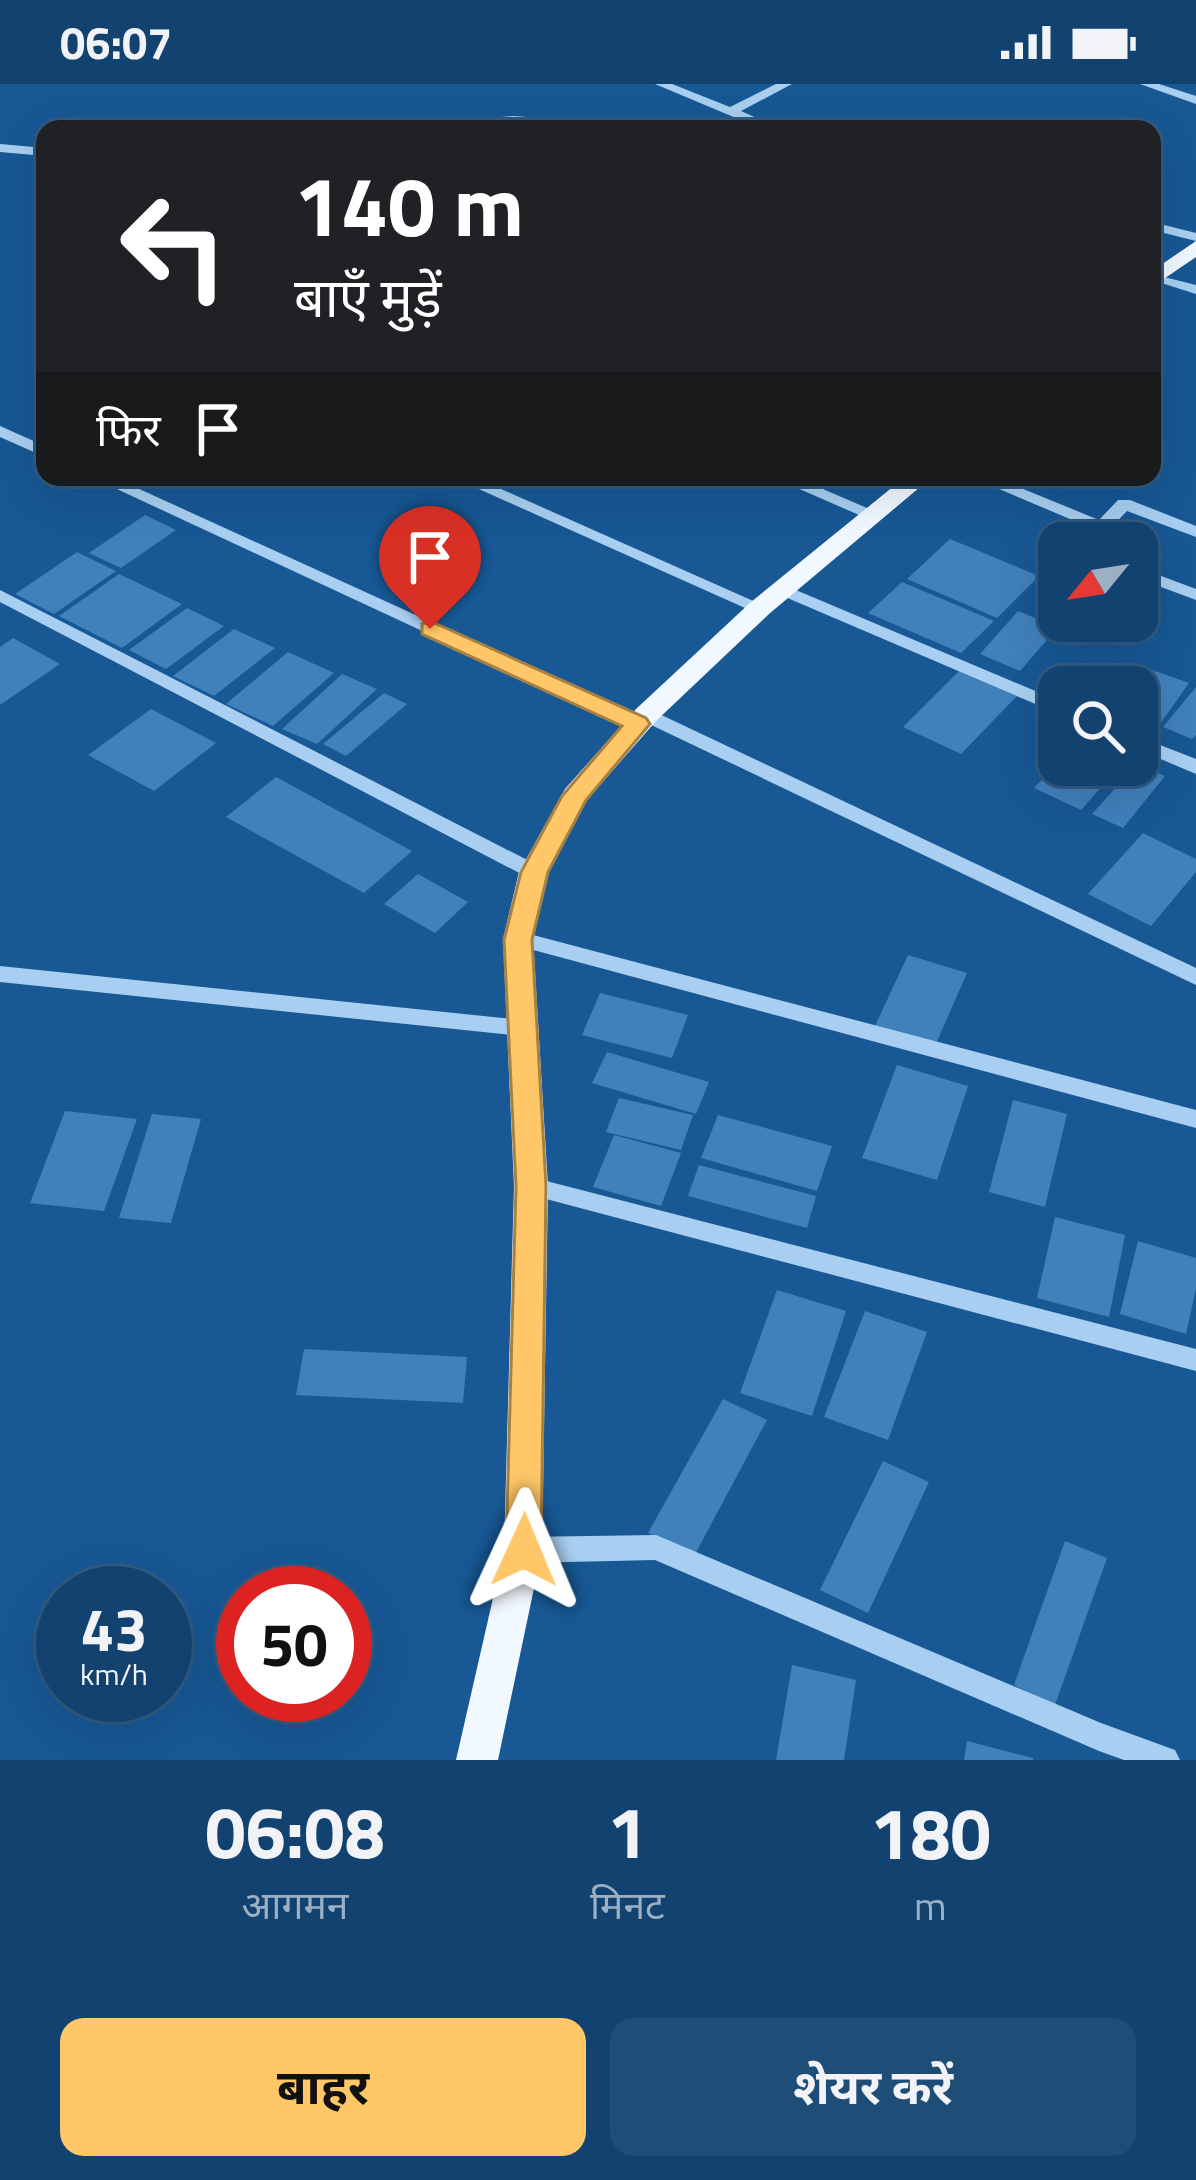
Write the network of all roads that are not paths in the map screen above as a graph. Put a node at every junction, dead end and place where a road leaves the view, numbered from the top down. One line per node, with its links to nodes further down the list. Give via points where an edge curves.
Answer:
1 (661, 84): 5 (street)
2 (786, 84): 5 (street)
3 (1146, 84): 4 (street)
4 (1196, 100)
5 (730, 112): 8 (street)
6 (487, 120): 7 (street)
7 (555, 120)
8 (751, 120)
9 (0, 148): 10 (street)
10 (36, 151)
11 (1161, 228): 12 (street)
12 (1196, 237)
13 (1196, 247): 14 (main road)
14 (1161, 274)
15 (1161, 281): 16 (street)
16 (1196, 290)
17 (0, 431): 18 (street)
18 (36, 448)
19 (120, 486): 33 (street)
20 (483, 486): 31 (street)
21 (802, 486): 24 (street)
22 (908, 486): 24 (main road)
23 (1001, 486): 25 (street)
24 (872, 514): 31 (main road)
25 (1090, 522)
26 (1107, 522): 27 (street, via 1124,504)
27 (1196, 532)
28 (1158, 580): 30 (street)
29 (0, 595): 36 (street)
30 (1196, 595)
31 (772, 599): 32 (street); 33 (main road)
32 (1038, 700)
33 (642, 719): 36 (main road, via 575,796); 39 (street)
34 (1158, 751): 35 (street)
35 (1196, 767)
36 (534, 872): 37 (main road)
37 (518, 940): 40 (main road); 41 (street)
38 (0, 974): 40 (street)
39 (1196, 977)
40 (522, 1028): 42 (main road)
41 (1196, 1119)
42 (531, 1186): 43 (street); 44 (main road)
43 (1196, 1360)
44 (524, 1550): 45 (main road); 46 (street, via 656,1547)
45 (477, 1760)
46 (1165, 1760)

